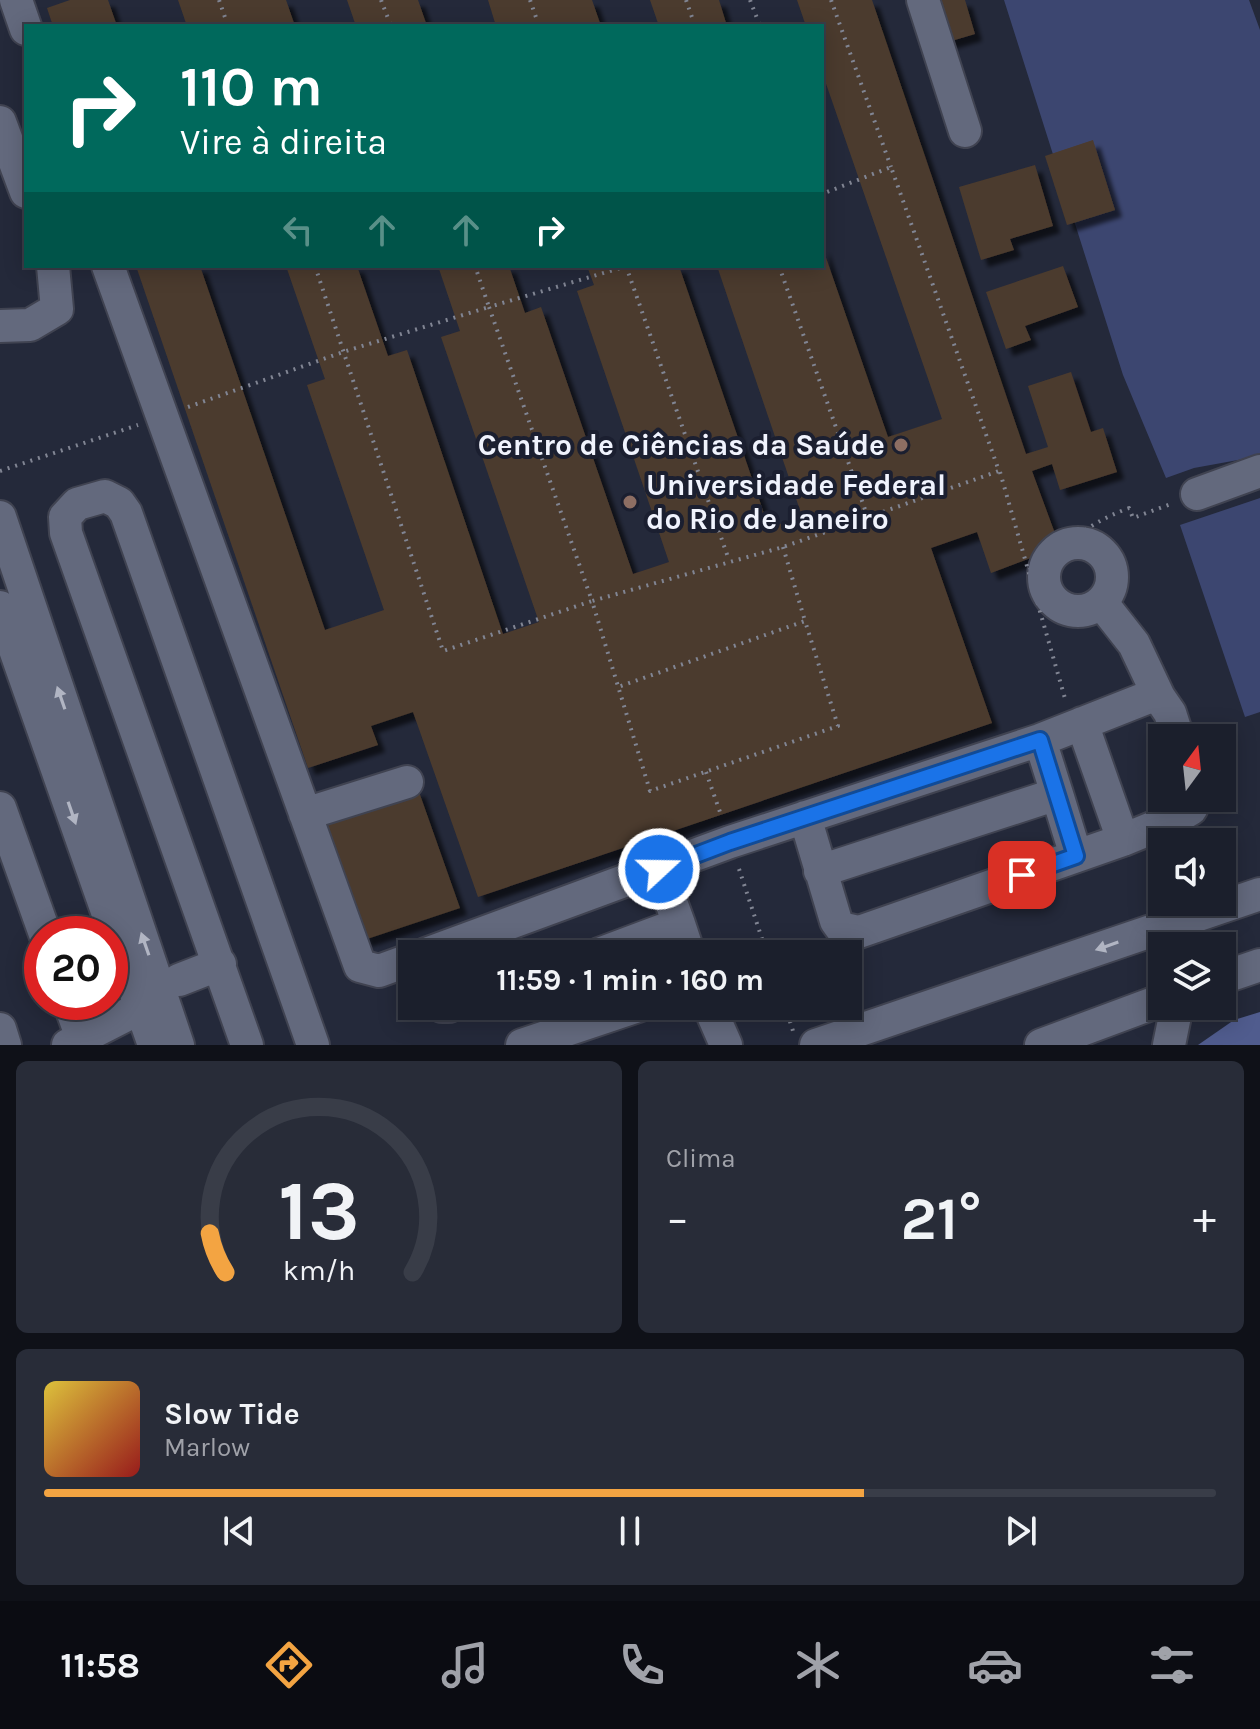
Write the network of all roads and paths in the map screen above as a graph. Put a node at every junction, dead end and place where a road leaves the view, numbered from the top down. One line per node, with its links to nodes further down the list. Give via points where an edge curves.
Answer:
1 (16, 0): 9 (street)
2 (219, 0): 10 (path)
3 (381, 0): 11 (path)
4 (530, 0): 12 (path)
5 (686, 0): 13 (path)
6 (750, 0): 14 (path)
7 (831, 0): 17 (path)
8 (923, 0): 16 (street)
9 (24, 24)
10 (227, 24)
11 (390, 24)
12 (538, 24)
13 (694, 24)
14 (759, 24)
15 (0, 122): 18 (street)
16 (965, 131)
17 (891, 167): 19 (path); 32 (path)
18 (24, 187)
19 (824, 193)
20 (53, 268): 28 (street, via 57,309 30,325)
21 (109, 268): 30 (street)
22 (316, 268): 29 (path)
23 (476, 268): 27 (path)
24 (619, 268): 27 (path)
25 (627, 268): 38 (path)
26 (780, 268): 36 (path)
27 (489, 307): 29 (path); 40 (path)
28 (0, 326)
29 (346, 351): 30 (path); 40 (path, via 443,651)
30 (161, 417): 31 (path); 52 (street)
31 (0, 471)
32 (999, 471): 36 (path); 39 (path)
33 (1260, 471): 34 (street)
34 (1197, 494): 39 (path, via 1133,518 1129,508 1119,511 1086,528)
35 (0, 517): 81 (street, one-way to 35)
36 (868, 518): 37 (path)
37 (783, 547): 38 (path); 43 (path)
38 (729, 560): 40 (path)
39 (1047, 560): 41 (street, via 1048,593 1063,607 1083,610); 41 (street, via 1089,545 1107,559 1111,582); 47 (path)
40 (592, 601): 44 (path)
41 (1101, 602): 45 (street, via 1134,644)
42 (0, 607): 71 (street, one-way to 71)
43 (805, 621): 44 (path); 44 (path, via 838,726 650,791)
44 (618, 687)
45 (1159, 697): 46 (street); 47 (street)
46 (1174, 724)
47 (1078, 725): 48 (street); 55 (street)
48 (1040, 740): 50 (street); 53 (street)
49 (407, 782): 52 (street)
50 (1057, 794): 56 (street); 58 (street)
51 (0, 808): 61 (street)
52 (305, 814): 66 (street, via 360,966 379,971)
53 (805, 817): 57 (street); 58 (street)
54 (1184, 820): 55 (street)
55 (1123, 840): 56 (street)
56 (1076, 856): 58 (street, via 859,932 841,928 836,921)
57 (659, 869): 63 (street); 64 (street)
58 (820, 871)
59 (1260, 894): 60 (street)
60 (1236, 899)
61 (39, 916)
62 (1178, 916): 87 (street, one-way to 87)
63 (684, 939)
64 (464, 940)
65 (220, 964): 69 (street); 82 (street); 83 (street, via 66,533 65,517 77,504 105,496 126,513)
66 (398, 964)
67 (1260, 965): 68 (street)
68 (1236, 973)
69 (179, 980)
70 (1148, 1005): 88 (street)
71 (140, 1008): 78 (street); 80 (street)
72 (72, 1020): 78 (street)
73 (596, 1020): 84 (street)
74 (715, 1020): 85 (street)
75 (790, 1020): 86 (path)
76 (1174, 1020): 89 (street)
77 (0, 1029): 79 (street)
78 (75, 1041)
79 (5, 1045)
80 (154, 1045)
81 (178, 1045)
82 (247, 1045)
83 (313, 1045)
84 (522, 1045)
85 (726, 1045)
86 (798, 1045)
87 (816, 1045)
88 (1041, 1045)
89 (1169, 1045)

